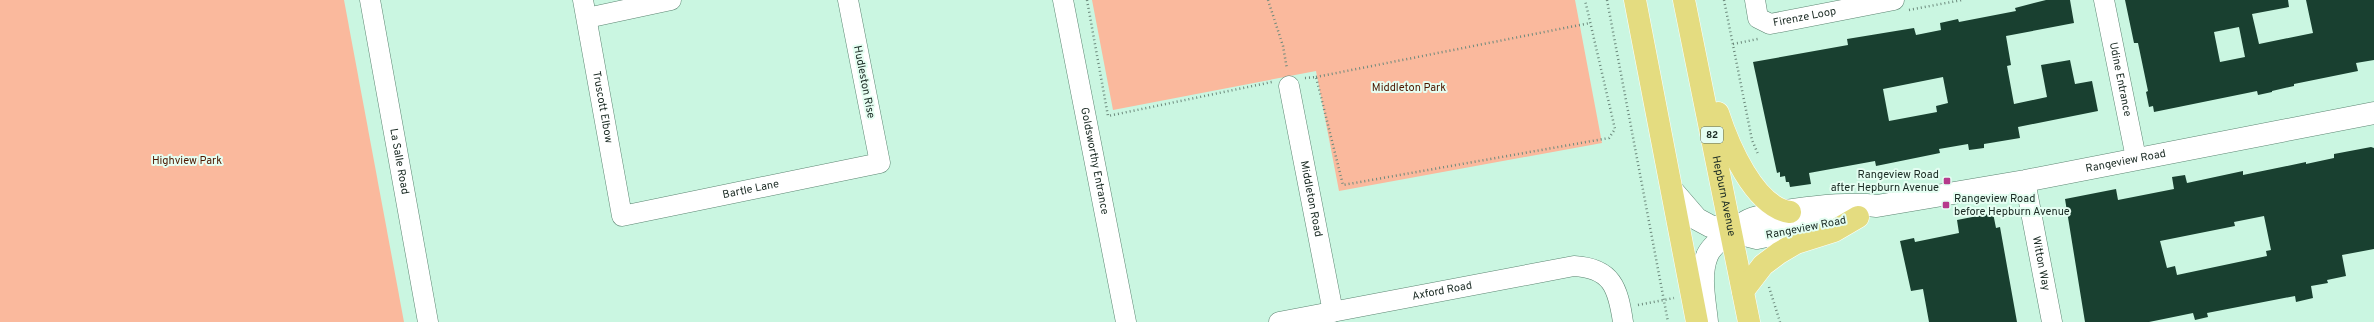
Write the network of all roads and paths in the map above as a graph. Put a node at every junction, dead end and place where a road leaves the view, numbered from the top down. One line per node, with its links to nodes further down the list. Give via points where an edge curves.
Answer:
1 (370, 0): 38 (street, La Salle Road)
2 (671, 0): 15 (street)
3 (848, 0): 25 (street, Hudleston Rise)
4 (1063, 0): 39 (street, Goldsworthy Entrance)
5 (1087, 0): 21 (path, via 1108,116)
6 (1268, 0): 21 (path, via 1284,46)
7 (1585, 0): 16 (path)
8 (1607, 0): 35 (path)
9 (1635, 0): 27 (main road)
10 (1684, 0): 17 (main road, Hepburn Avenue / 82)
11 (1724, 0): 19 (path)
12 (1754, 0): 13 (street, Firenze Loop, via 1758,18 1770,24)
13 (1894, 0)
14 (2104, 0): 23 (street, Udine Entrance)
15 (585, 9): 30 (street, Truscott Elbow)
16 (1590, 24): 20 (path); 20 (path, via 1615,129 1609,138 1343,185)
17 (1692, 38): 29 (main road, via 1740,167 1771,205); 32 (main road, Hepburn Avenue / 82)
18 (1763, 38): 19 (path, Firenze Loop)
19 (1733, 44): 24 (path, via 1752,140)
20 (1316, 77): 21 (path)
21 (1289, 82): 36 (street, Middleton Road)
22 (2374, 113): 23 (street, Rangeview Road)
23 (2136, 158): 26 (street, Rangeview Road)
24 (1760, 159)
25 (880, 163): 30 (street, Bartle Lane)
26 (2026, 181): 28 (street, Rangeview Road); 46 (street, Witton Way)
27 (1672, 190): 32 (street, Rangeview Road, via 1697,219); 42 (main road)
28 (1877, 206): 29 (street, Rangeview Road, via 1855,203); 31 (street, Rangeview Road)
29 (1790, 212): 32 (street, Rangeview Road, via 1753,218)
30 (622, 216)
31 (1858, 217): 32 (street, Rangeview Road, via 1757,238); 34 (main road, via 1834,231 1796,243 1779,252 1763,264)
32 (1732, 232): 34 (main road, Hepburn Avenue / 82); 43 (street, Rangeview Road, via 1716,243 1707,255 1703,280)
33 (1767, 282): 45 (path)
34 (1743, 291): 44 (main road, Hepburn Avenue / 82)
35 (1664, 300): 37 (path); 41 (path)
36 (1333, 312): 37 (street, Axford Road, via 1574,266 1588,267 1604,274 1614,285); 40 (street, Axford Road)
37 (1622, 315)
38 (428, 322)
39 (1126, 322)
40 (1279, 322)
41 (1668, 322)
42 (1697, 322)
43 (1707, 322)
44 (1749, 322)
45 (1780, 322)
46 (2052, 322)

